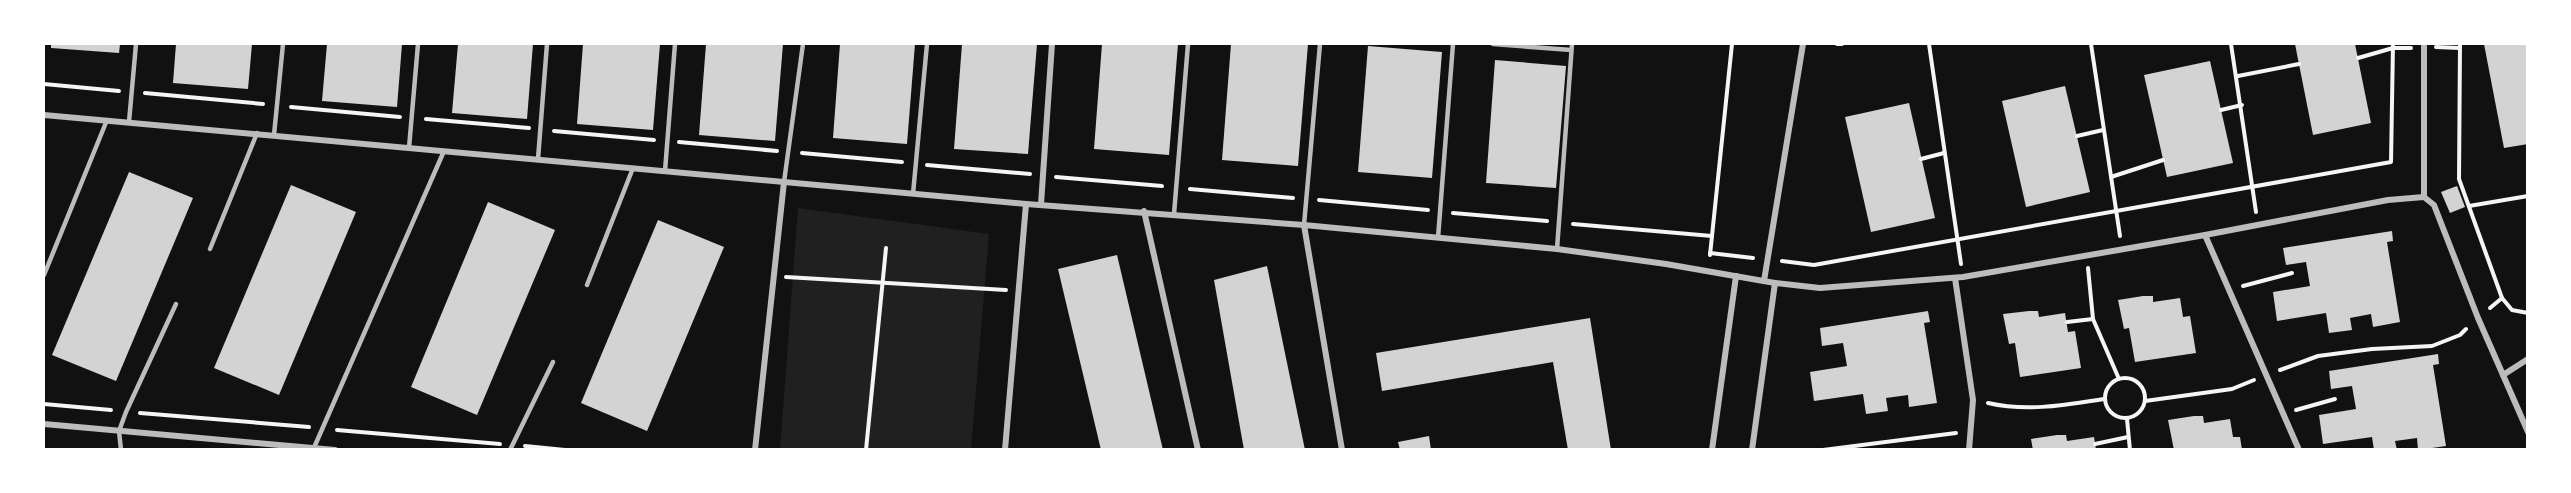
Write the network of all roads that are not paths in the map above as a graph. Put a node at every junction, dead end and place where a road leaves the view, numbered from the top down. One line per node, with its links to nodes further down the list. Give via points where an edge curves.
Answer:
1 (136, 44): 19 (lane)
2 (283, 44): 21 (lane)
3 (418, 44): 22 (lane)
4 (547, 44): 24 (lane)
5 (675, 44): 26 (lane)
6 (803, 44): 27 (lane)
7 (927, 44): 28 (lane)
8 (1052, 44): 31 (street)
9 (1188, 44): 33 (lane)
10 (1320, 44): 34 (lane)
11 (1453, 44): 36 (lane)
12 (1493, 44): 16 (lane)
13 (1572, 44): 16 (lane)
14 (1803, 44): 42 (street)
15 (2424, 44): 29 (street)
16 (1571, 50): 38 (lane)
17 (44, 115): 18 (street)
18 (107, 120): 19 (street); 39 (lane)
19 (129, 122): 20 (street)
20 (256, 133): 21 (street); 37 (lane)
21 (274, 135): 22 (street)
22 (409, 147): 23 (street)
23 (444, 151): 24 (street); 53 (lane)
24 (538, 159): 25 (street)
25 (633, 168): 26 (street); 44 (lane)
26 (665, 171): 27 (street)
27 (784, 182): 28 (street); 56 (street)
28 (913, 194): 30 (street)
29 (2424, 197): 35 (street, via 2388,200); 48 (street, via 2434,205)
30 (1026, 204): 31 (street); 57 (street)
31 (1041, 204): 32 (street)
32 (1144, 211): 33 (street); 58 (street)
33 (1174, 214): 34 (street)
34 (1304, 225): 36 (street); 59 (street)
35 (2205, 236): 41 (street); 63 (street)
36 (1438, 238): 38 (street)
37 (210, 249)
38 (1557, 249): 40 (street)
39 (44, 275)
40 (1736, 276): 42 (street); 60 (street)
41 (1959, 277): 43 (street, via 1853,287); 62 (street, via 1972,399)
42 (1764, 281): 43 (street)
43 (1776, 283): 61 (street)
44 (587, 285)
45 (176, 304): 50 (lane)
46 (2528, 359): 48 (street)
47 (553, 362): 52 (lane)
48 (2504, 375): 51 (street)
49 (44, 424): 50 (street)
50 (119, 431): 53 (street); 54 (lane)
51 (2528, 432)
52 (511, 447)
53 (313, 449): 55 (street)
54 (121, 450)
55 (335, 450)
56 (755, 450)
57 (1005, 450)
58 (1198, 450)
59 (1342, 450)
60 (1712, 450)
61 (1752, 450)
62 (1969, 450)
63 (2299, 450)

